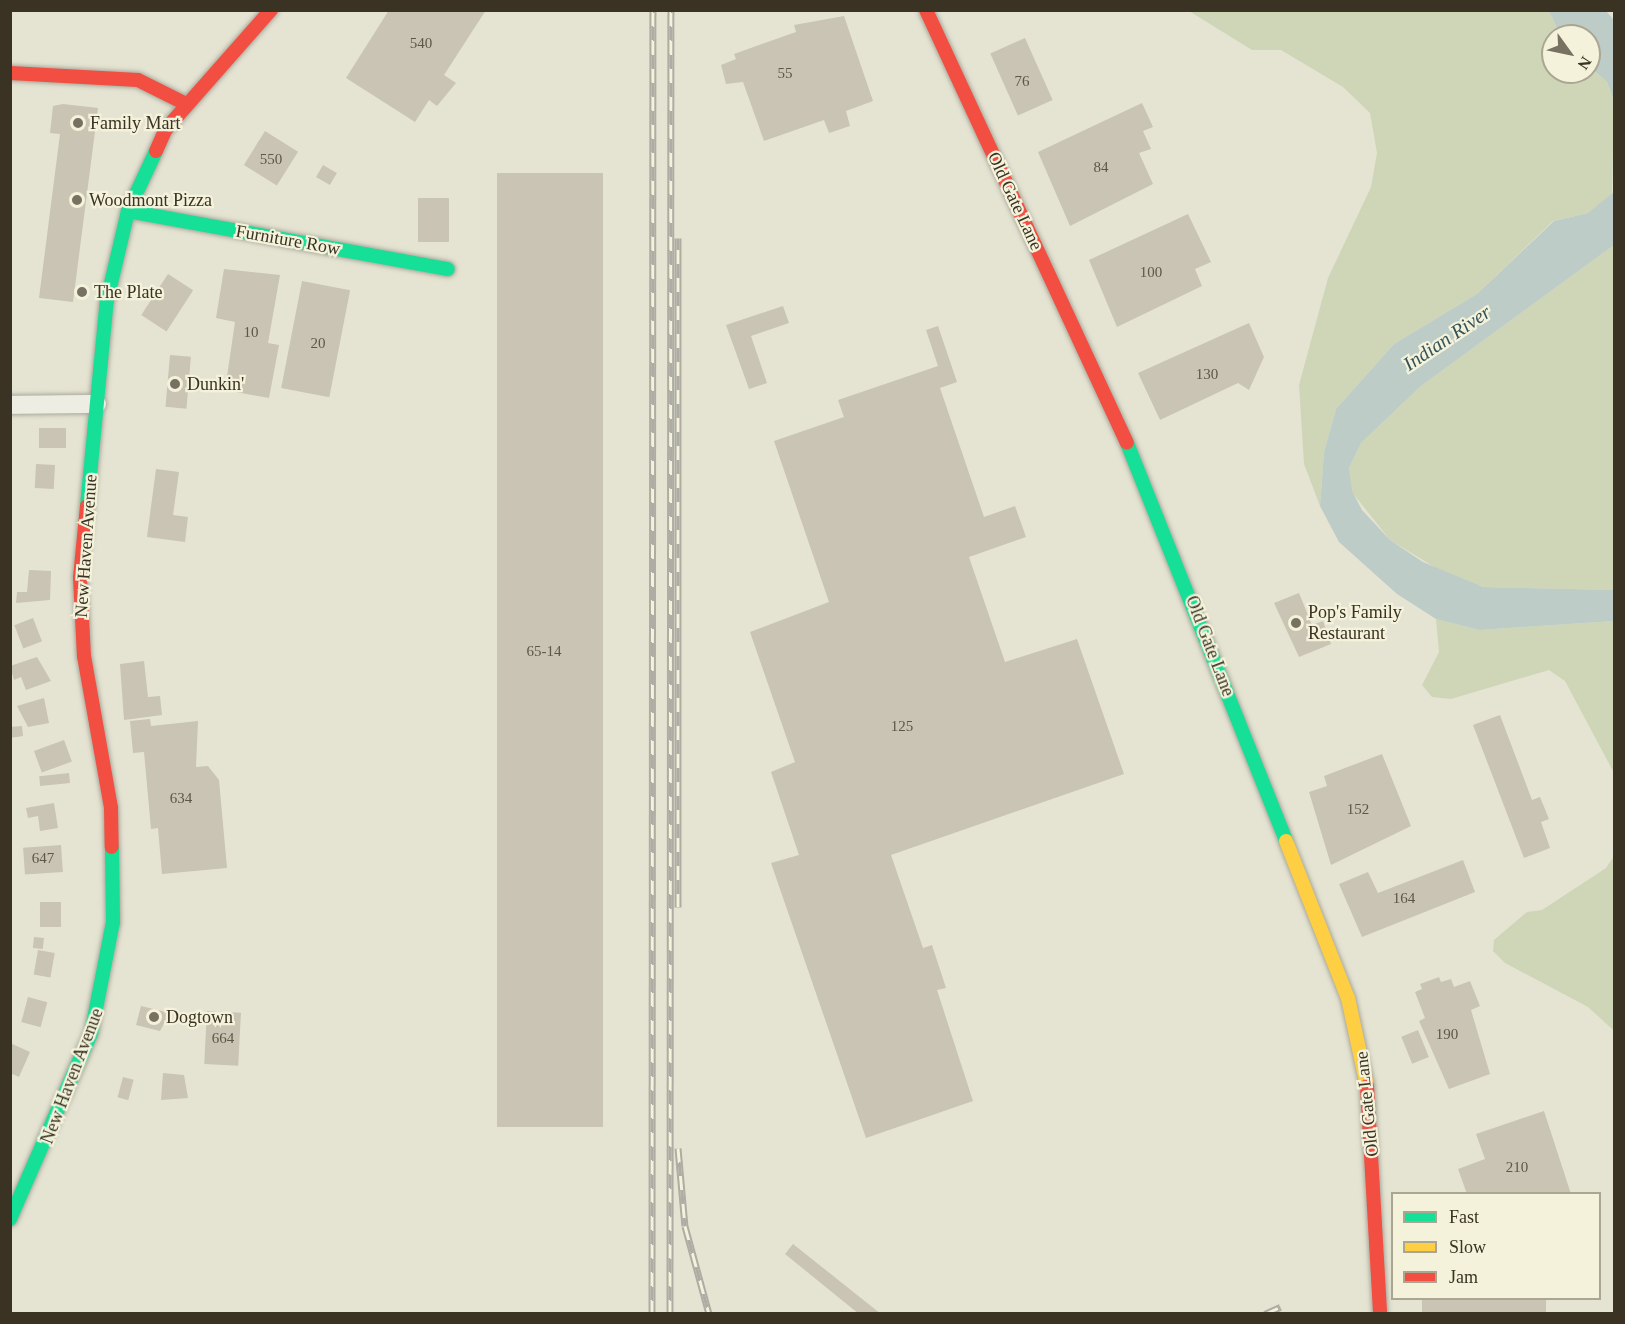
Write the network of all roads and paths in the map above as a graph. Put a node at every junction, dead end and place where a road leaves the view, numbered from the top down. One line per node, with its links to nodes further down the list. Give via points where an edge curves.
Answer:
1 (271, 10): 4 (main road, New Haven Avenue)
2 (926, 10): 11 (main road, Old Gate Lane, via 1128,444 1348,998 1360,1036 1368,1096)
3 (10, 73): 4 (main road, via 129,79)
4 (184, 103): 5 (main road, New Haven Avenue)
5 (128, 211): 6 (main road, Furniture Row); 7 (main road, New Haven Avenue, via 107,300)
6 (448, 269)
7 (97, 404): 8 (street); 9 (main road, New Haven Avenue, via 81,623 111,807 113,922 98,1012)
8 (10, 405)
9 (16, 1189): 10 (main road, New Haven Avenue)
10 (10, 1219)
11 (1380, 1314)

